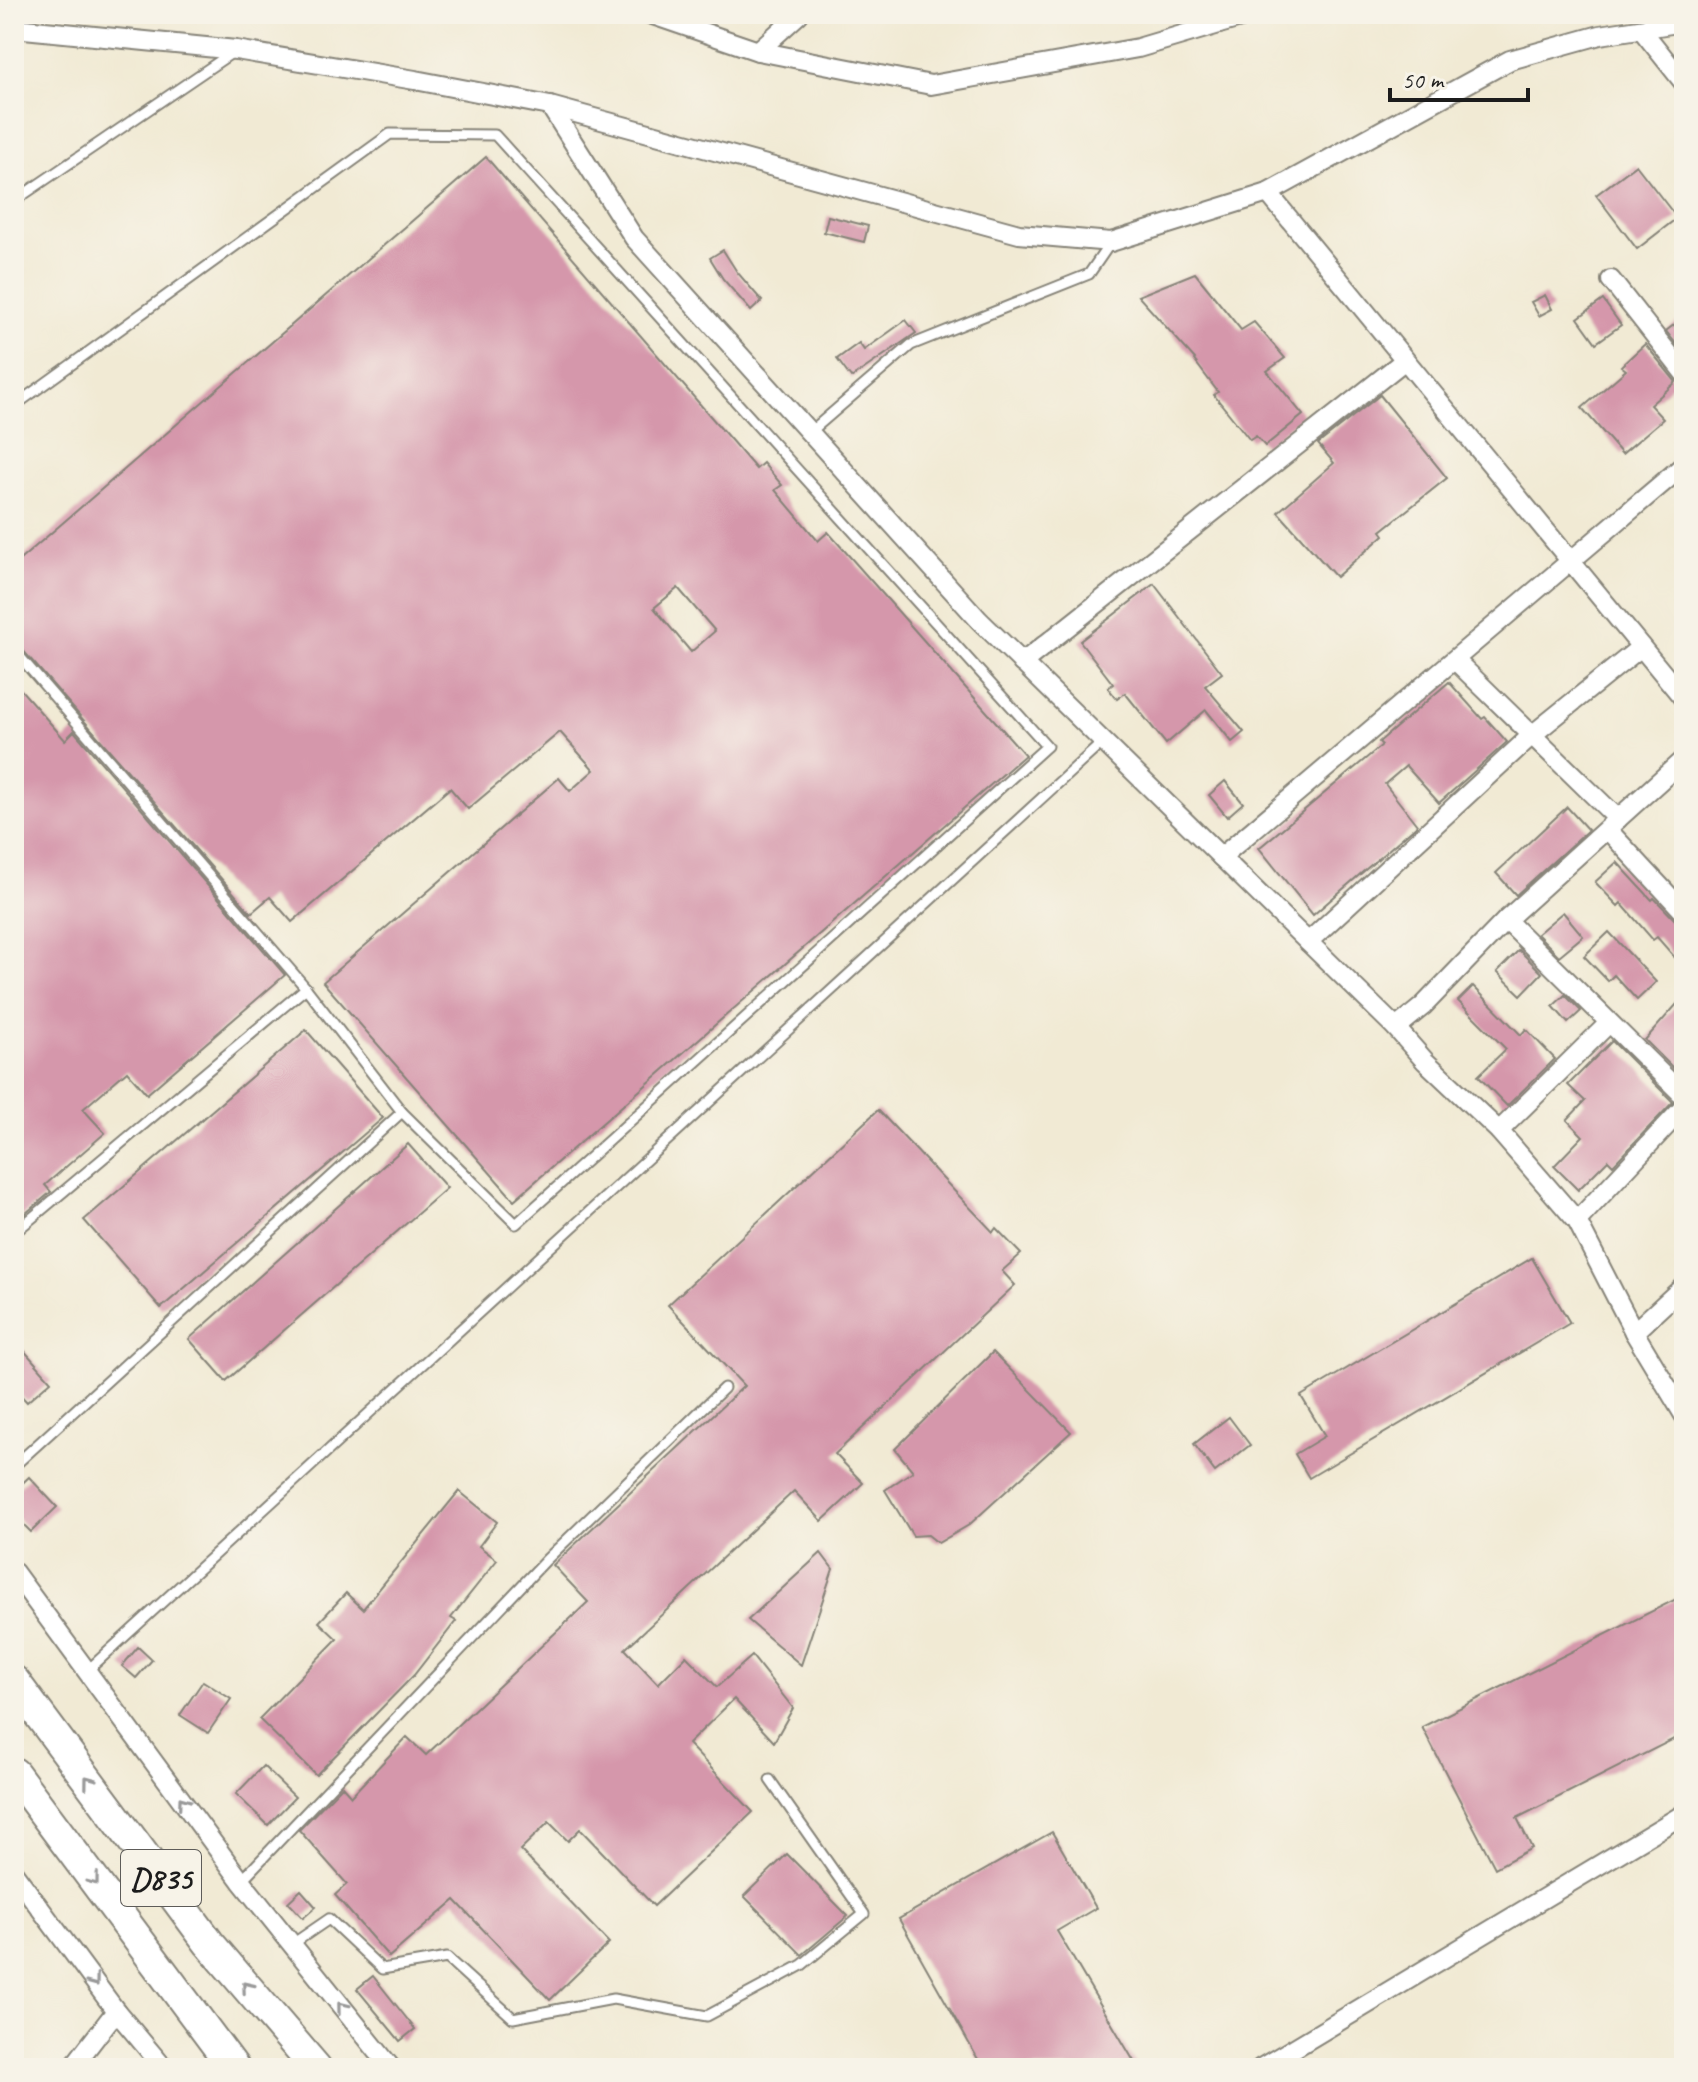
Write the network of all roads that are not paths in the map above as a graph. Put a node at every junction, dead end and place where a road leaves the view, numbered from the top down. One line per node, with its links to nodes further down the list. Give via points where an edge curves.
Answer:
1 (650, 14): 9 (street)
2 (799, 14): 9 (street)
3 (1255, 14): 4 (street)
4 (1215, 19): 9 (street, via 1138,48 931,85)
5 (1684, 22): 7 (street)
6 (14, 28): 8 (street)
7 (1641, 29): 10 (street); 12 (street, via 1510,60)
8 (236, 50): 11 (street); 13 (lane)
9 (758, 51)
10 (1684, 83)
11 (550, 106): 14 (street, via 1019,234); 19 (street, via 634,238)
12 (1268, 193): 14 (street); 16 (street)
13 (14, 201)
14 (1111, 242): 19 (lane, via 1089,274 911,345)
15 (1611, 280): 17 (street)
16 (1405, 360): 21 (street); 25 (street)
17 (1684, 373)
18 (14, 406): 40 (lane, via 390,134 495,135 1047,746 516,1224)
19 (809, 433): 25 (street)
20 (1684, 465): 21 (street)
21 (1571, 561): 22 (street); 24 (street)
22 (1641, 647): 26 (street); 27 (street)
23 (14, 650): 35 (lane)
24 (1455, 660): 27 (street); 31 (street)
25 (1022, 663): 28 (street)
26 (1684, 699)
27 (1532, 735): 30 (street); 34 (street)
28 (1103, 742): 31 (street); 50 (lane)
29 (1684, 759): 30 (street)
30 (1613, 824): 32 (street); 33 (street)
31 (1221, 857): 34 (street)
32 (1684, 912)
33 (1506, 920): 36 (street); 37 (street)
34 (1308, 942): 37 (street)
35 (306, 988): 40 (lane); 43 (lane)
36 (1609, 1023): 38 (street); 41 (street)
37 (1396, 1028): 41 (street)
38 (1684, 1096)
39 (1684, 1107): 42 (street)
40 (402, 1112): 48 (lane)
41 (1499, 1131): 42 (street)
42 (1577, 1221): 45 (street)
43 (14, 1233)
44 (1684, 1286): 45 (street)
45 (1634, 1332): 47 (street)
46 (724, 1388): 56 (lane, via 546,1560)
47 (1684, 1415)
48 (14, 1466)
49 (14, 1572): 50 (street)
50 (87, 1671): 56 (street, one-way to 50)
51 (14, 1681): 62 (highway, D835, one-way to 51, via 209,1943)
52 (14, 1773): 61 (highway, D835, one-way to 61)
53 (770, 1780): 57 (lane, via 864,1914 802,1965 707,2016 613,1999 513,2018 447,1958 382,1969 329,1919)
54 (1684, 1814): 64 (street)
55 (14, 1873): 58 (street, one-way to 58)
56 (241, 1881): 57 (street)
57 (291, 1945): 63 (street, one-way to 57)
58 (116, 2011): 59 (street); 60 (street)
59 (72, 2068)
60 (164, 2068)
61 (234, 2068)
62 (316, 2068)
63 (391, 2068)
64 (1261, 2068)

